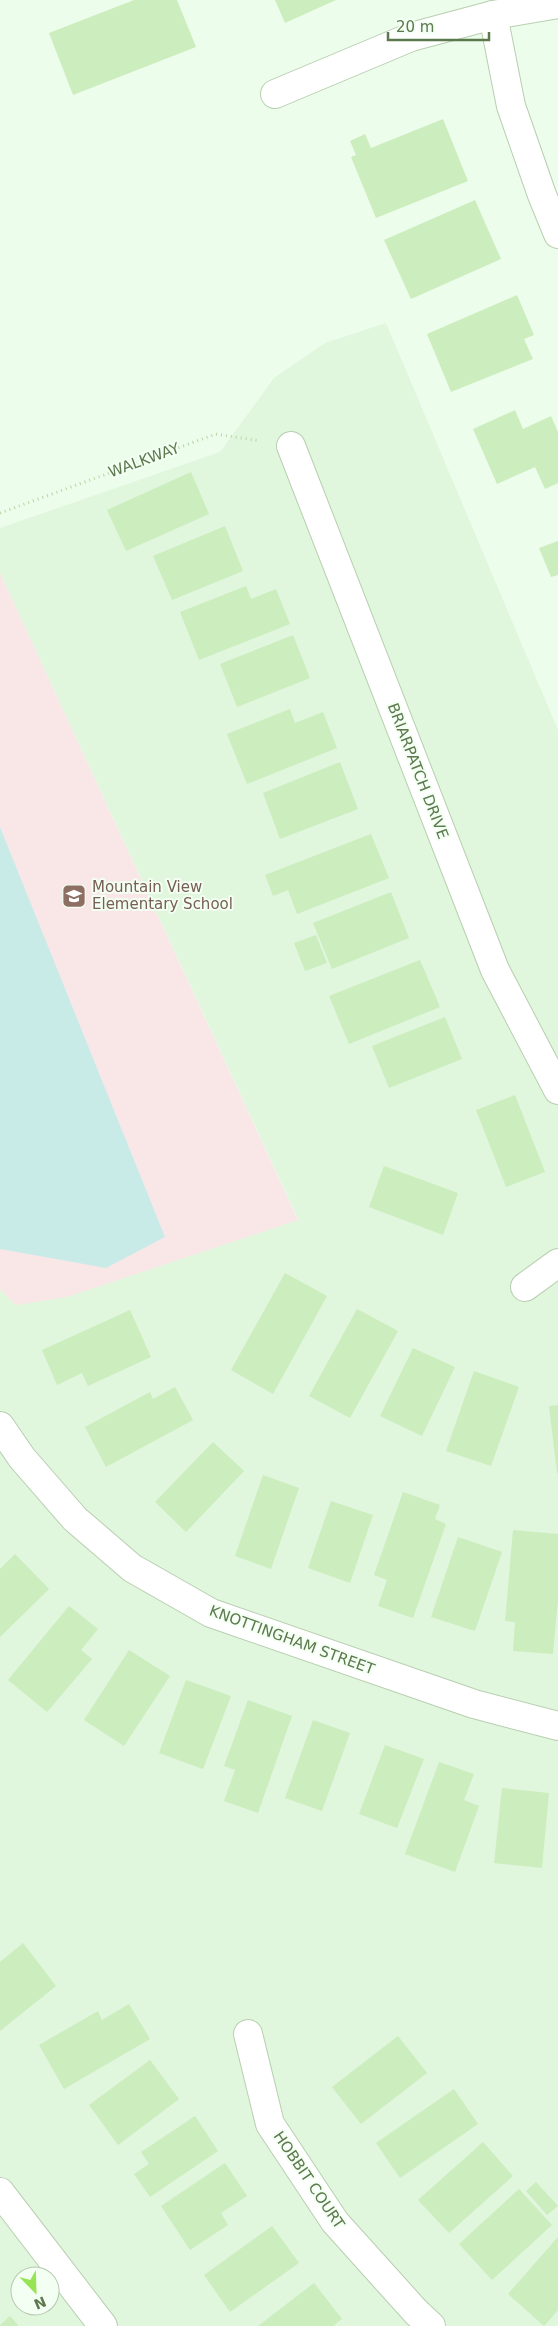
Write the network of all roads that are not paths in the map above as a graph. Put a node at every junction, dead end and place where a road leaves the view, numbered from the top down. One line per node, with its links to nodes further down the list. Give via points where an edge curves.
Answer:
1 (558, 4): 2 (street)
2 (493, 15): 3 (street, via 411,37); 4 (street, via 511,106)
3 (275, 94)
4 (558, 234)
5 (291, 446): 6 (street, BRIARPATCH DRIVE, via 495,970)
6 (558, 1090)
7 (558, 1263): 8 (street)
8 (525, 1287)
9 (0, 1426): 10 (street, KNOTTINGHAM STREET, via 22,1458 75,1519 132,1568 211,1613 474,1704)
10 (558, 1726)
11 (248, 2034): 14 (street, HOBBIT COURT, via 270,2124 335,2222)
12 (0, 2192): 13 (street)
13 (103, 2326)
14 (431, 2326)

